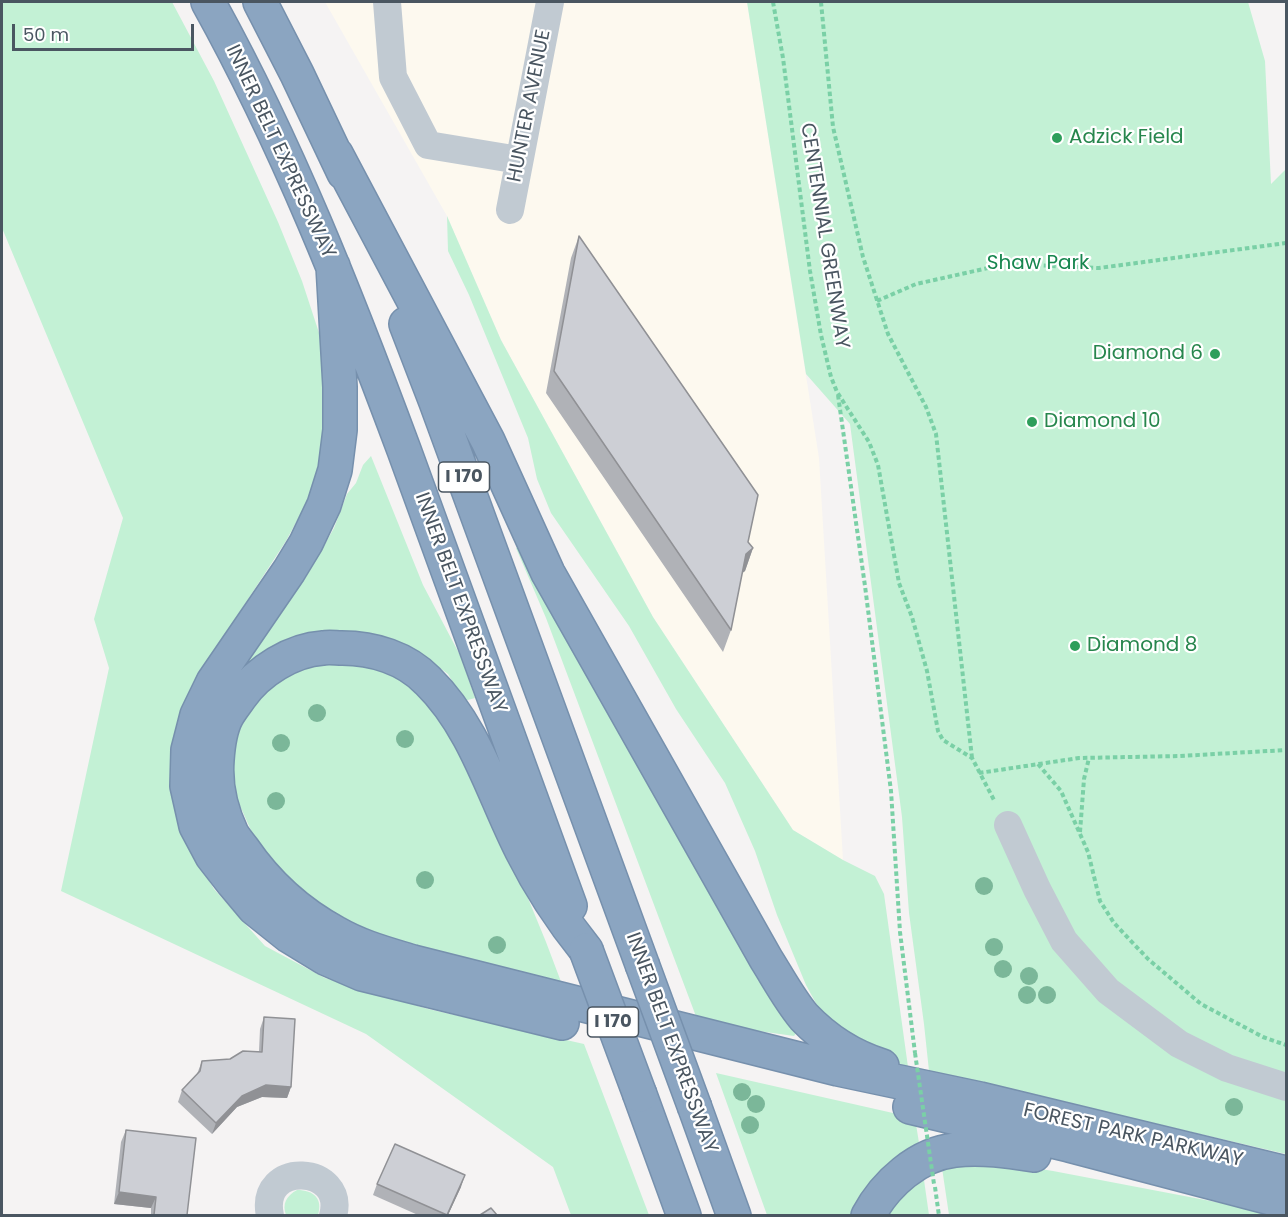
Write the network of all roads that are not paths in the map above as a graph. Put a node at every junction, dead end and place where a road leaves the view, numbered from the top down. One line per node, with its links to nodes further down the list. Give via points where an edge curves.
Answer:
1 (208, 2): 8 (highway, INNER BELT EXPRESSWAY / I 170, via 262,105)
2 (260, 2): 5 (highway, INNER BELT EXPRESSWAY / I 170)
3 (387, 2): 6 (street, via 393,77 428,145)
4 (550, 2): 6 (street, HUNTER AVENUE)
5 (336, 154): 12 (highway, via 488,441 548,573 786,991 822,1034 849,1052); 19 (highway, INNER BELT EXPRESSWAY / I 170, bridge, via 436,402)
6 (519, 160): 7 (street, HUNTER AVENUE)
7 (510, 210)
8 (333, 266): 10 (highway, INNER BELT EXPRESSWAY / I 170); 14 (highway, via 340,430 330,488 306,543 213,682 197,716 188,750 187,786 196,826 212,856 254,908 289,936 362,974)
9 (1008, 825): 11 (street, via 1064,941 1108,991 1179,1044 1227,1068)
10 (586, 950): 12 (highway, via 540,885 463,727 428,681 407,664 380,653 322,648 296,654 269,668 246,688 226,717 218,744 216,777 223,809 233,836 274,887 303,913 337,934 413,962 838,1069); 18 (highway, INNER BELT EXPRESSWAY / I 170, bridge)
11 (1287, 1087)
12 (980, 1099): 13 (highway, FOREST PARK PARKWAY)
13 (1287, 1173)
14 (1202, 1180): 15 (highway, FOREST PARK PARKWAY); 20 (highway, via 1004,1150 952,1150 908,1169 889,1185)
15 (1287, 1202)
16 (270, 1215): 17 (street, via 268,1207 276,1186 291,1176 304,1174 327,1186 333,1197)
17 (333, 1215)
18 (684, 1215)
19 (734, 1215)
20 (868, 1215)

